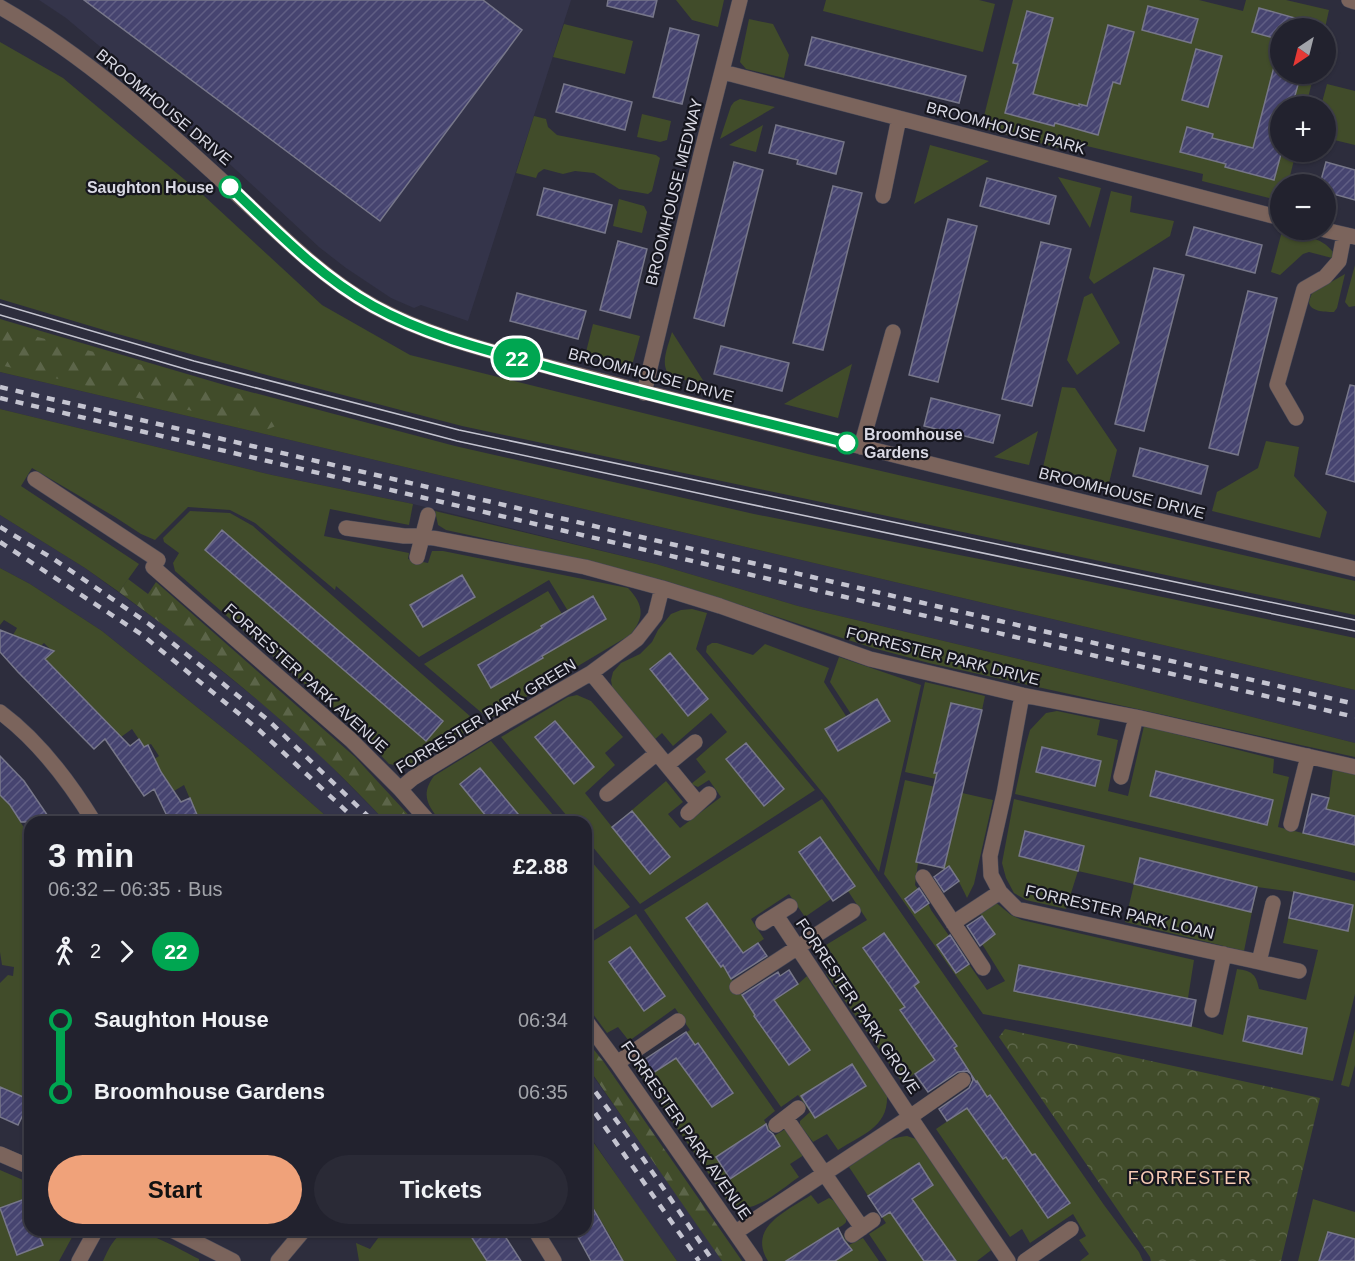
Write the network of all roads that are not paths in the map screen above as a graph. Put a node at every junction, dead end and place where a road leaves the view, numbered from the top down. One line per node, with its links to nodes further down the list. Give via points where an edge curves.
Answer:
1 (740, 0): 5 (street, BROOMHOUSE MEDWAY)
2 (1348, 0): 3 (street)
3 (1355, 2)
4 (0, 7): 11 (street, BROOMHOUSE DRIVE, via 108,80 306,257 371,305 457,342)
5 (723, 72): 6 (street, BROOMHOUSE PARK); 11 (street, BROOMHOUSE MEDWAY)
6 (899, 118): 7 (street); 8 (street, BROOMHOUSE PARK)
7 (883, 196)
8 (1270, 215)
9 (1350, 236): 12 (street, via 1339,261 1325,277 1304,289 1277,385)
10 (893, 332): 13 (street)
11 (644, 393): 13 (street, BROOMHOUSE DRIVE)
12 (1296, 418)
13 (861, 447): 19 (street, BROOMHOUSE DRIVE)
14 (35, 479): 31 (street, FORRESTER PARK AVENUE, via 152,567 351,740)
15 (428, 515): 17 (street)
16 (346, 528): 17 (street, FORRESTER PARK DRIVE)
17 (423, 536): 18 (street); 20 (street, FORRESTER PARK DRIVE, via 585,567)
18 (417, 557)
19 (1355, 569)
20 (662, 588): 21 (street, FORRESTER PARK GREEN, via 655,616 637,639); 22 (street, FORRESTER PARK DRIVE, via 870,659)
21 (591, 673): 26 (street, FORRESTER PARK GREEN); 31 (street, FORRESTER PARK GREEN)
22 (1022, 695): 24 (street, FORRESTER PARK DRIVE); 38 (street, FORRESTER PARK LOAN, via 990,855 991,876)
23 (0, 712): 34 (street, via 67,781)
24 (1136, 717): 27 (street, FORRESTER PARK DRIVE); 30 (street)
25 (694, 742): 28 (street)
26 (657, 753): 28 (street, FORRESTER PARK GREEN); 32 (street)
27 (1308, 756): 29 (street, FORRESTER PARK DRIVE); 36 (street)
28 (667, 765): 33 (street, FORRESTER PARK GREEN)
29 (1355, 767)
30 (1121, 777)
31 (400, 789): 35 (street, FORRESTER PARK AVENUE)
32 (607, 794)
33 (698, 803)
34 (90, 816)
35 (424, 816)
36 (1291, 824)
37 (923, 877): 42 (street)
38 (1000, 892): 42 (street); 44 (street, FORRESTER PARK LOAN, via 1017,909)
39 (1273, 903): 45 (street)
40 (790, 906): 43 (street, FORRESTER PARK GROVE, via 769,919)
41 (853, 911): 43 (street)
42 (953, 923): 46 (street)
43 (797, 947): 48 (street); 55 (street, FORRESTER PARK GROVE)
44 (1224, 954): 45 (street, FORRESTER PARK LOAN); 49 (street)
45 (1259, 962): 47 (street, FORRESTER PARK LOAN)
46 (983, 968)
47 (1299, 971)
48 (737, 987)
49 (1212, 1010)
50 (678, 1021): 52 (street)
51 (592, 1029): 52 (street, FORRESTER PARK AVENUE)
52 (617, 1063): 61 (street, FORRESTER PARK AVENUE)
53 (963, 1080): 55 (street)
54 (798, 1108): 58 (street, via 781,1121)
55 (910, 1117): 58 (street, FORRESTER PARK GROVE); 71 (street, FORRESTER PARK GROVE)
56 (0, 1154): 57 (street)
57 (24, 1164)
58 (824, 1175): 59 (street); 61 (street, FORRESTER PARK GROVE)
59 (862, 1228)
60 (1071, 1229): 72 (street)
61 (736, 1232): 70 (street, FORRESTER PARK AVENUE)
62 (93, 1236): 66 (street)
63 (184, 1236): 67 (street)
64 (299, 1236): 68 (street)
65 (539, 1236): 69 (street)
66 (80, 1261)
67 (233, 1261)
68 (278, 1261)
69 (554, 1261)
70 (755, 1261)
71 (1008, 1261)
72 (1025, 1261)

